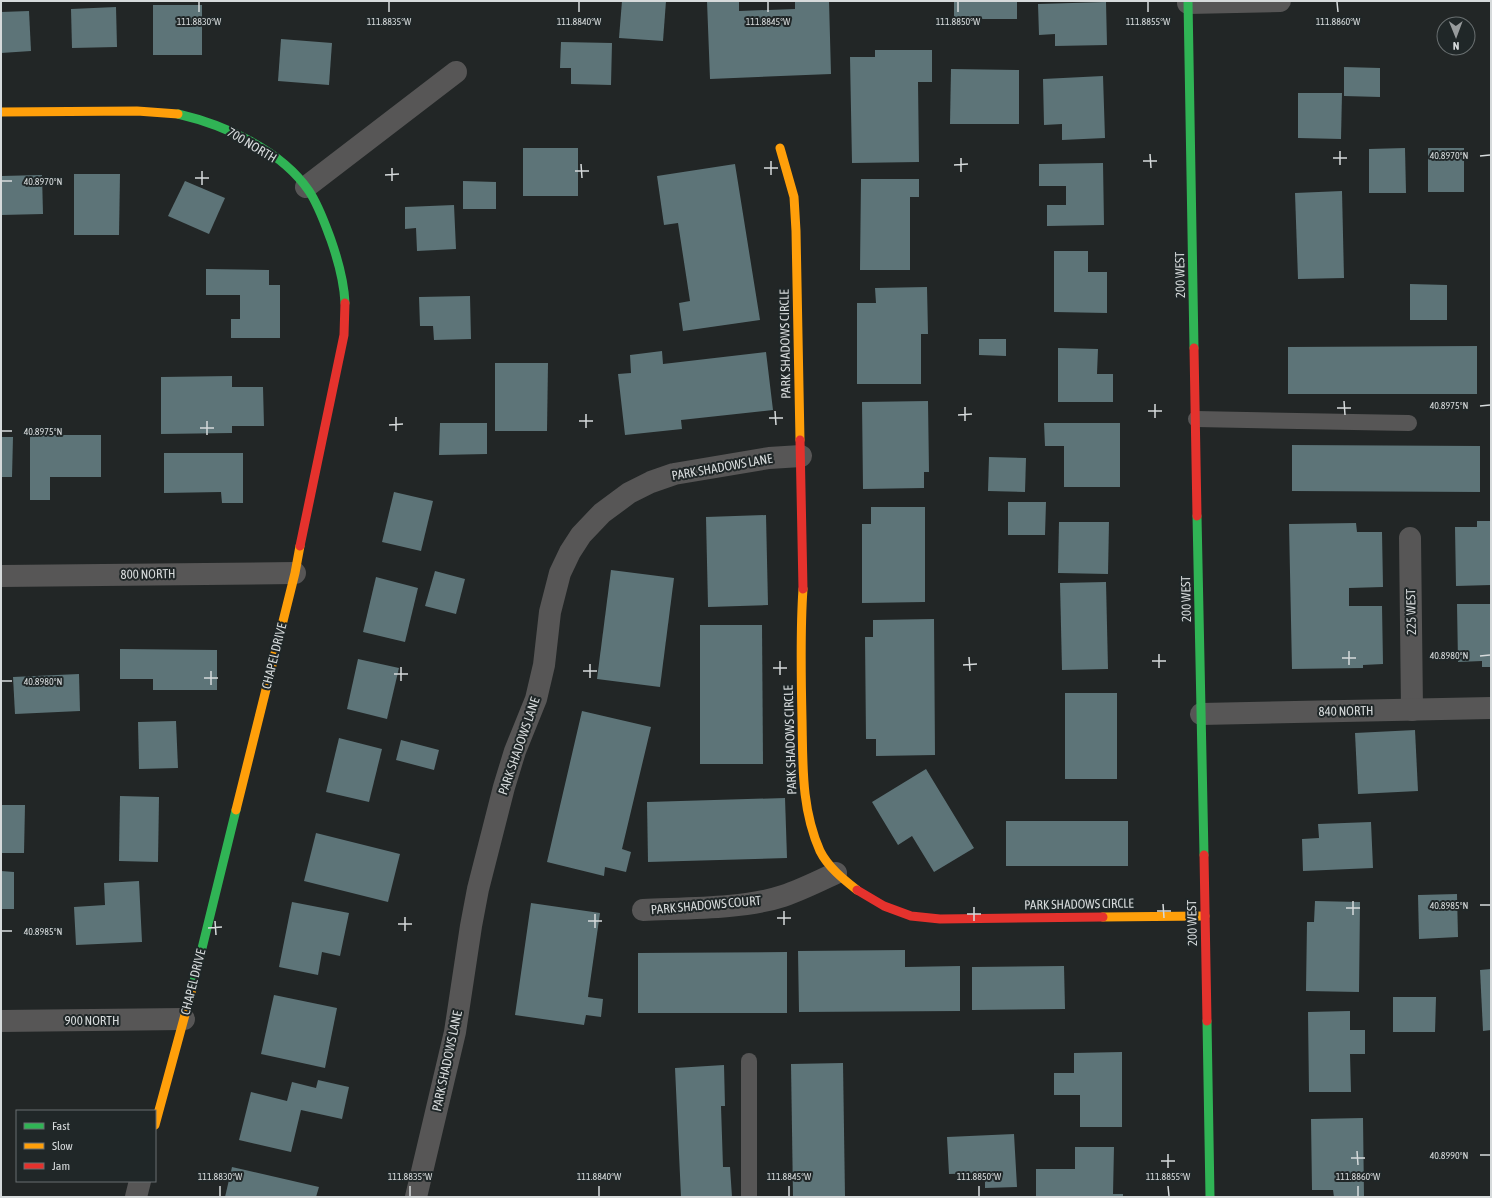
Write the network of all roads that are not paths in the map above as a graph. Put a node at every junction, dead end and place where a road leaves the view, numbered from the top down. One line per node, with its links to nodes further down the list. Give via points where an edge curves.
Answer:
1 (1280, 1): 2 (street)
2 (1188, 2): 7 (street, 200 WEST)
3 (456, 72): 6 (street)
4 (1, 112): 6 (street, 700 NORTH, via 145,110 206,121 234,132 260,148 284,165)
5 (780, 148): 9 (street, PARK SHADOWS CIRCLE, via 794,197)
6 (306, 188): 11 (street, CHAPEL DRIVE, via 321,214 340,266 345,323)
7 (1196, 420): 8 (lane); 15 (street, 200 WEST)
8 (1409, 423)
9 (801, 456): 16 (street, PARK SHADOWS CIRCLE, via 803,579 800,641 805,803 822,852); 25 (street, PARK SHADOWS LANE, via 769,458 681,473 651,482 628,493 602,513 581,535 570,552 560,573 550,612 544,665 536,700 504,786 478,889 456,1032)
10 (1410, 538): 14 (street, 225 WEST)
11 (295, 573): 12 (street, 800 NORTH); 19 (street, CHAPEL DRIVE)
12 (1, 576)
13 (1491, 708): 14 (street, 840 NORTH)
14 (1412, 710): 15 (street, 840 NORTH)
15 (1202, 714): 18 (street, 200 WEST)
16 (836, 873): 17 (street, PARK SHADOWS COURT, via 782,897 753,903); 18 (street, PARK SHADOWS CIRCLE, via 865,896 911,916 940,919)
17 (643, 910)
18 (1205, 916): 27 (street, 200 WEST)
19 (184, 1019): 20 (street, 900 NORTH); 22 (street, CHAPEL DRIVE)
20 (1, 1021)
21 (749, 1061): 26 (lane)
22 (156, 1121)
23 (140, 1182): 24 (street)
24 (136, 1197)
25 (416, 1197)
26 (749, 1197)
27 (1210, 1197)

